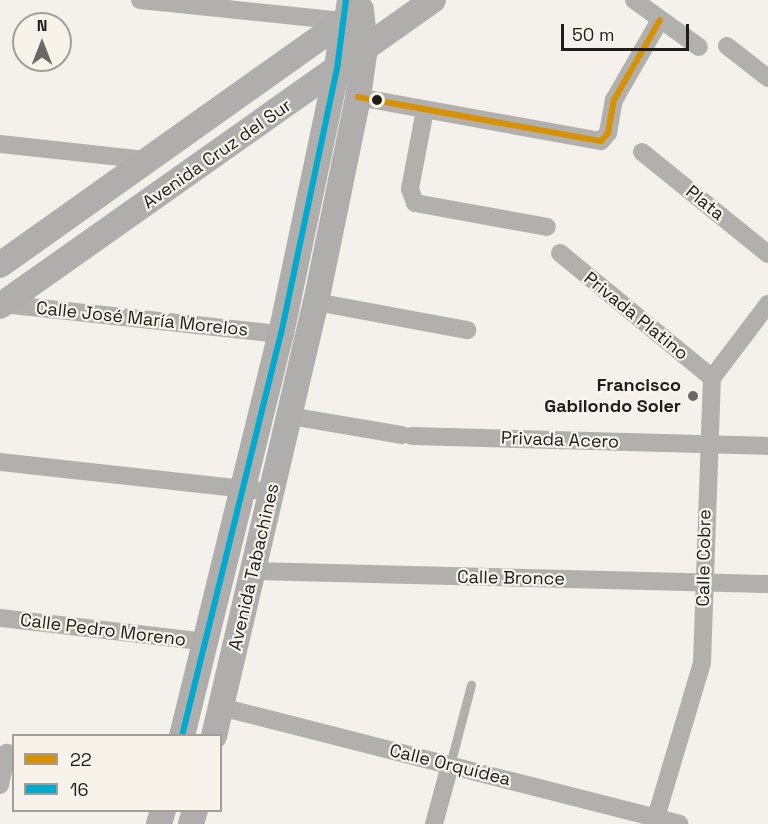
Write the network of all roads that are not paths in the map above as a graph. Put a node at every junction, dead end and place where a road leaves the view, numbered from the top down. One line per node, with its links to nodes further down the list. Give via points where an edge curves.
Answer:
1 (140, 0): 4 (street)
2 (433, 0): 8 (street, Avenida Cruz del Sur)
3 (634, 0): 5 (street)
4 (356, 6): 8 (street, Avenida Tabachines); 9 (street, Avenida Tabachines); 15 (street, Avenida Cruz del Sur)
5 (660, 20): 7 (street); 12 (street, via 614,100 608,133 601,141)
6 (727, 46): 10 (street)
7 (699, 47)
8 (365, 48): 9 (street, Avenida Cruz del Sur); 11 (street, Avenida Tabachines)
9 (337, 69): 22 (street, Avenida Cruz del Sur); 24 (street, Avenida Tabachines)
10 (768, 78)
11 (357, 98): 12 (street); 20 (street, Avenida Tabachines)
12 (425, 110): 16 (street, via 410,189 415,202)
13 (0, 144): 15 (street)
14 (642, 152): 18 (street, Plata)
15 (148, 160): 19 (street, Avenida Cruz del Sur)
16 (547, 227)
17 (560, 253): 25 (street, Privada Platino)
18 (768, 254)
19 (0, 266)
20 (316, 302): 23 (street); 26 (street, Avenida Tabachines)
21 (768, 304): 25 (street)
22 (2, 305): 24 (street, Calle José María Morelos)
23 (467, 330)
24 (281, 334): 30 (street, Avenida Tabachines)
25 (712, 378): 27 (street, Calle Cobre)
26 (290, 416): 27 (street, Privada Acero, via 407,436); 31 (street, Avenida Tabachines)
27 (707, 445): 28 (street, Privada Acero); 33 (street, Calle Cobre)
28 (768, 446)
29 (0, 462): 30 (street)
30 (244, 489): 31 (street); 36 (street, Avenida Tabachines)
31 (272, 492): 32 (street, Avenida Tabachines)
32 (254, 571): 33 (street, Calle Bronce); 38 (street, Avenida Tabachines)
33 (703, 583): 34 (street, Calle Bronce); 44 (street, Calle Cobre, via 702,663)
34 (768, 584)
35 (0, 618): 36 (street, Calle Pedro Moreno)
36 (207, 642): 39 (street, Avenida Tabachines)
37 (471, 685): 42 (lane)
38 (221, 707): 40 (street, Avenida Tabachines); 42 (street, Calle Orquídea)
39 (182, 734)
40 (214, 734)
41 (7, 753): 43 (street)
42 (450, 765): 44 (street, Calle Orquídea); 45 (street)
43 (0, 785)
44 (655, 821): 46 (street, Calle Orquídea)
45 (434, 824)
46 (679, 824)

